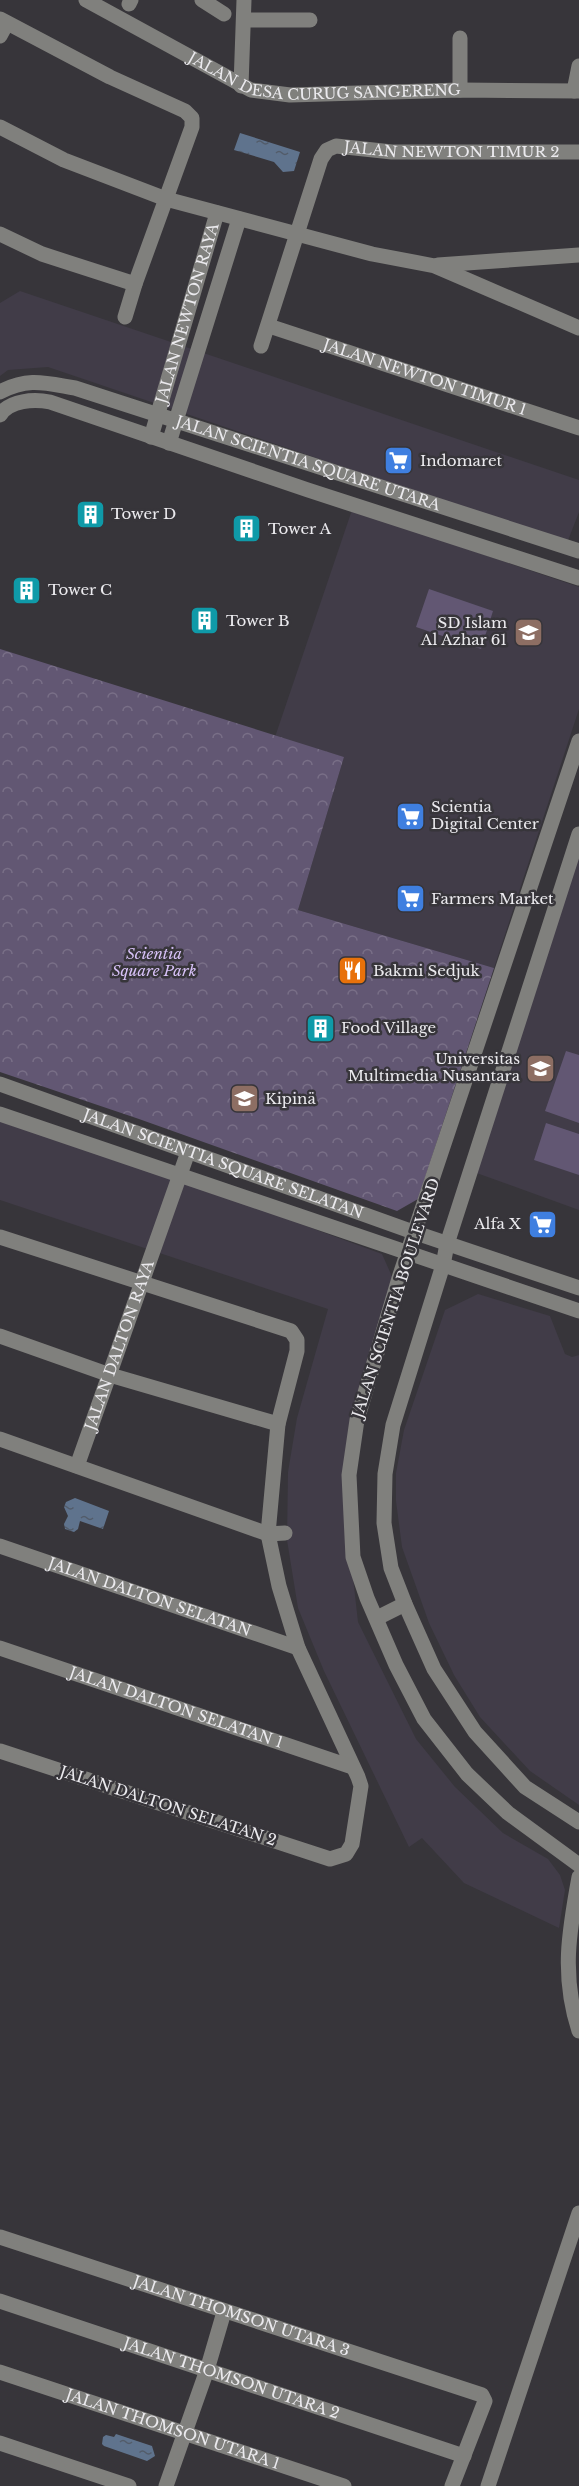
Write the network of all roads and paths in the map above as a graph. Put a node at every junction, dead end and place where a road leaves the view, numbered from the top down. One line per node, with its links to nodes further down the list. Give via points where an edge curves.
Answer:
1 (86, 0): 10 (street, JALAN DESA CURUG SANGERENG)
2 (202, 0): 4 (street)
3 (244, 0): 5 (street)
4 (224, 15)
5 (243, 20): 6 (street); 10 (street)
6 (310, 20)
7 (2, 26): 15 (street, via 185,111 192,118)
8 (460, 38): 11 (street)
9 (579, 66): 12 (street)
10 (241, 86): 11 (street, JALAN DESA CURUG SANGERENG, via 291,95)
11 (460, 90): 12 (street, JALAN DESA CURUG SANGERENG)
12 (577, 91)
13 (0, 127): 15 (street, via 64,160)
14 (579, 152): 19 (street, JALAN NEWTON TIMUR 2, via 392,152 336,146 321,159)
15 (166, 199): 16 (street); 22 (street)
16 (217, 213): 17 (street); 28 (street, JALAN NEWTON RAYA)
17 (239, 219): 19 (street); 30 (street, JALAN NEWTON RAYA)
18 (0, 234): 22 (street, via 42,254)
19 (298, 234): 21 (street); 24 (street)
20 (579, 255): 21 (street)
21 (435, 266): 25 (street)
22 (135, 284): 23 (street)
23 (125, 317)
24 (268, 326): 26 (street); 31 (street, JALAN NEWTON TIMUR 1)
25 (579, 328)
26 (261, 346)
27 (0, 392): 28 (street, JALAN SCIENTIA SQUARE UTARA, via 16,383 36,381 75,388)
28 (158, 414): 30 (street, JALAN SCIENTIA SQUARE UTARA); 32 (street, JALAN NEWTON RAYA)
29 (0, 415): 32 (street, JALAN SCIENTIA SQUARE UTARA, via 35,399)
30 (176, 420): 33 (street, JALAN NEWTON RAYA); 34 (street, JALAN SCIENTIA SQUARE UTARA)
31 (579, 428)
32 (151, 437): 33 (street, JALAN SCIENTIA SQUARE UTARA)
33 (169, 443): 35 (street, JALAN SCIENTIA SQUARE UTARA)
34 (579, 550)
35 (579, 578)
36 (579, 741): 42 (street, JALAN SCIENTIA BOULEVARD)
37 (579, 834): 44 (street)
38 (0, 1084): 40 (street, JALAN SCIENTIA SQUARE SELATAN)
39 (0, 1114): 41 (street, JALAN SCIENTIA SQUARE SELATAN)
40 (188, 1152): 41 (street, JALAN DALTON RAYA); 42 (street, JALAN SCIENTIA SQUARE SELATAN)
41 (180, 1175): 45 (street, JALAN SCIENTIA SQUARE SELATAN); 47 (street, JALAN DALTON RAYA)
42 (416, 1233): 44 (street, JALAN SCIENTIA SQUARE SELATAN); 45 (street, JALAN SCIENTIA BOULEVARD)
43 (0, 1237): 47 (street)
44 (447, 1244): 46 (street); 48 (street, JALAN SCIENTIA SQUARE SELATAN)
45 (408, 1253): 46 (street, JALAN SCIENTIA SQUARE SELATAN); 59 (street, JALAN SCIENTIA BOULEVARD, via 357,1420 349,1475 353,1557)
46 (443, 1265): 49 (street, JALAN SCIENTIA SQUARE SELATAN); 58 (street, via 393,1425 385,1474 384,1523 392,1568)
47 (142, 1284): 51 (street, JALAN DALTON RAYA); 52 (street, via 291,1331 297,1340 297,1351)
48 (579, 1288)
49 (579, 1311)
50 (0, 1336): 51 (street)
51 (110, 1375): 52 (street); 54 (street, JALAN DALTON RAYA)
52 (278, 1424): 56 (street)
53 (0, 1439): 54 (street)
54 (76, 1466): 56 (street)
55 (285, 1533): 56 (street)
56 (268, 1534): 61 (street)
57 (0, 1546): 61 (street, JALAN DALTON SELATAN)
58 (405, 1604): 59 (street); 64 (street, via 434,1669 476,1732 525,1787)
59 (377, 1618): 65 (street, JALAN SCIENTIA BOULEVARD, via 396,1665 442,1745 508,1813)
60 (0, 1648): 63 (street, JALAN DALTON SELATAN 1)
61 (297, 1648): 63 (street)
62 (0, 1751): 63 (street, JALAN DALTON SELATAN 2, via 336,1858 346,1854 352,1844 361,1786)
63 (352, 1767)
64 (579, 1822)
65 (579, 1865)
66 (579, 1876): 67 (street, via 568,1940 568,1981)
67 (579, 2031)
68 (579, 2212): 81 (street)
69 (0, 2237): 71 (street, JALAN THOMSON UTARA 3)
70 (0, 2301): 72 (street, JALAN THOMSON UTARA 2)
71 (224, 2312): 72 (street); 76 (street, JALAN THOMSON UTARA 3, via 482,2395 485,2401)
72 (207, 2370): 74 (street); 76 (street, JALAN THOMSON UTARA 2)
73 (0, 2372): 74 (street, JALAN THOMSON UTARA 1)
74 (185, 2433): 78 (street); 79 (street, JALAN THOMSON UTARA 1)
75 (0, 2443): 77 (street)
76 (464, 2456): 80 (street)
77 (129, 2486)
78 (166, 2486)
79 (344, 2486)
80 (452, 2486)
81 (488, 2486)

